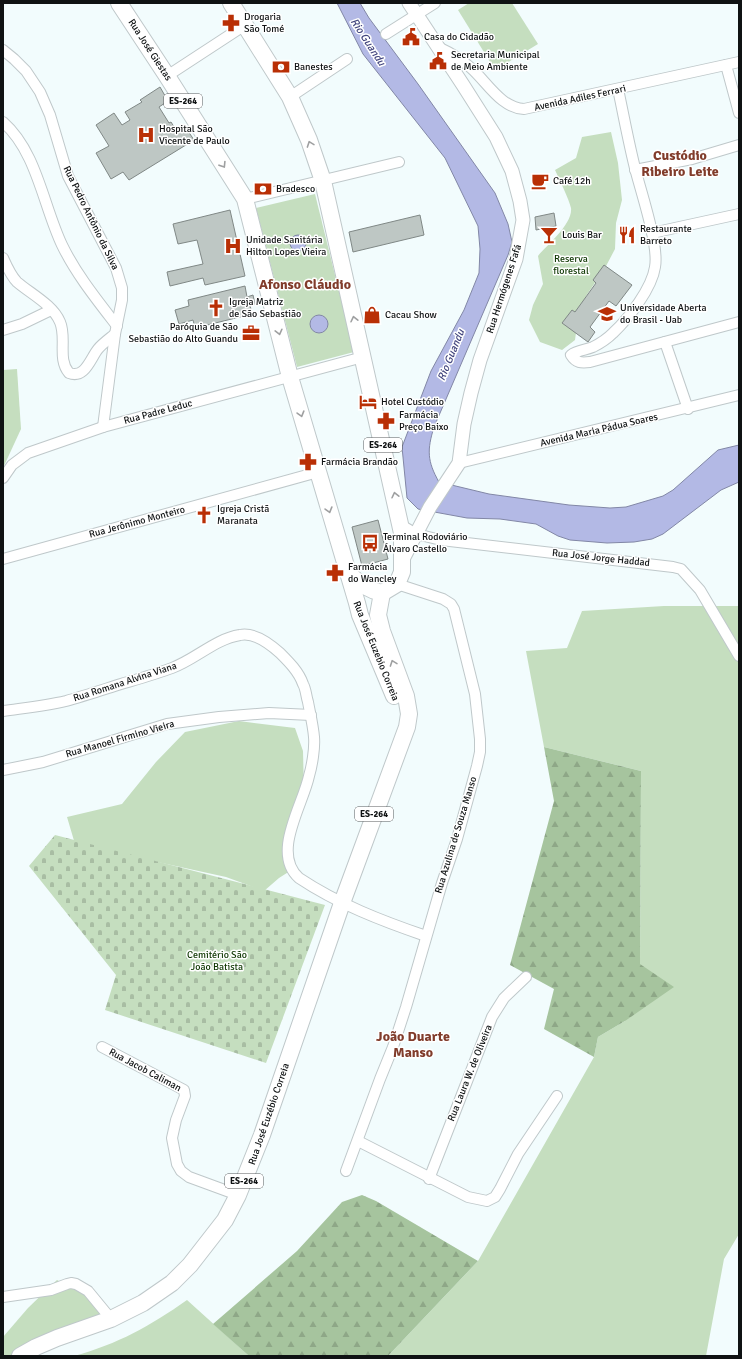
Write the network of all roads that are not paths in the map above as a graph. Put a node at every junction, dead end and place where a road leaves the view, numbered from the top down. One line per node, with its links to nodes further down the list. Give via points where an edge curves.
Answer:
1 (119, 3): 13 (main road, Rua José Giestas / ES-264)
2 (231, 3): 6 (main road, ES-264)
3 (409, 3): 5 (street, Rua Hermógenes Fafá)
4 (435, 3): 5 (street)
5 (417, 14): 7 (street); 8 (street, Rua Hermógenes Fafá)
6 (245, 25): 13 (street); 15 (main road, ES-264)
7 (386, 34)
8 (440, 48): 14 (street, Avenida Adiles Ferrari, via 470,67 506,103 519,109); 36 (street, Rua Hermógenes Fafá, via 496,137 512,171 523,220 516,259 471,393)
9 (3, 50): 29 (street, Rua Pedro Antônio da Silva, via 26,71 40,92 50,115 68,176 116,268 122,288)
10 (347, 59): 15 (street)
11 (739, 62): 12 (street, Avenida Adiles Ferrari)
12 (726, 65): 14 (street, Avenida Adiles Ferrari); 16 (street)
13 (167, 76): 22 (main road, Rua José Giestas / ES-264, one-way to 22)
14 (618, 89): 20 (street)
15 (290, 97): 21 (main road, ES-264, one-way to 15)
16 (739, 113)
17 (3, 122): 29 (street, via 16,135 29,157 53,225 69,258)
18 (739, 145): 20 (street, via 692,159)
19 (399, 162): 21 (street)
20 (635, 170): 24 (street)
21 (323, 181): 22 (street); 31 (main road, ES-264, one-way to 21)
22 (245, 199): 32 (main road, ES-264, one-way to 32)
23 (739, 214): 24 (street)
24 (652, 233): 30 (street, via 656,266 652,280 642,296 626,319 604,341 571,355 579,363 586,363)
25 (3, 258): 26 (street, via 16,281)
26 (52, 310): 28 (street); 29 (street, via 63,330 63,362 69,373 77,374 84,371 102,344)
27 (739, 322): 30 (street)
28 (3, 330)
29 (116, 330): 35 (street, Rua Pedro Antônio da Silva)
30 (665, 342): 34 (street)
31 (363, 357): 32 (street, Rua Padre Leduc); 39 (main road, ES-264, one-way to 31)
32 (290, 377): 35 (street, Rua Padre Leduc); 37 (main road, ES-264, one-way to 37)
33 (739, 395): 34 (street, Avenida Maria Pádua Soares)
34 (688, 409): 36 (street, Avenida Maria Pádua Soares)
35 (103, 427): 38 (street, Rua Padre Leduc, via 28,453 12,465)
36 (459, 463): 39 (street, via 430,507)
37 (318, 472): 40 (street, Rua Jerônimo Monteiro); 41 (main road, ES-264, one-way to 41)
38 (3, 478)
39 (406, 531): 42 (main road, ES-264, via 402,572); 44 (street, Rua José Jorge Haddad, via 441,540 682,569 700,590)
40 (3, 558)
41 (349, 574): 43 (main road, via 363,586); 47 (main road, Rua José Euzebio Correia / ES-264, via 360,615)
42 (397, 584): 43 (main road); 50 (street, Rua Azulina de Souza Manso, via 443,599 454,609 475,694 480,738 478,766 468,803)
43 (382, 593): 47 (main road, Rua José Euzebio Correia / ES-264, one-way to 43, via 409,714 406,696 378,615)
44 (739, 656)
45 (3, 711): 46 (street, Rua Romana Alvina Viana, via 64,701 153,675 227,639 246,634 269,644 295,670 304,684)
46 (311, 714): 48 (street, Rua Manoel Firmino Vieira, via 269,713 166,724 44,762); 49 (street, Rua Romana Alvina Viana, via 314,739 310,775 292,828 287,848 288,859 290,867 299,878)
47 (407, 727): 49 (main road, Rua José Euzebio Correia / ES-264)
48 (3, 770)
49 (342, 902): 50 (street, Rua Romana Alvina Viana, via 385,922); 57 (main road, Rua José Euzébio Correia / ES-264, via 262,1135)
50 (426, 936): 54 (street, Rua Azulina de Souza Manso, via 396,1040)
51 (526, 977): 56 (street, Rua Laura W. de Oliveira, via 504,998 492,1017)
52 (102, 1048): 57 (street, Rua Jacob Caliman, via 184,1090 185,1095 172,1138 176,1164 189,1177)
53 (557, 1096): 56 (street, via 518,1154 492,1199 483,1201 468,1197)
54 (358, 1142): 55 (street, Rua Azulina de Souza Manso); 56 (street)
55 (346, 1171)
56 (429, 1179)
57 (238, 1195): 59 (main road, Rua José Euzébio Correia / ES-264, via 225,1220 190,1265 143,1303)
58 (3, 1297): 59 (street, via 46,1291 72,1283 88,1291)
59 (111, 1319): 60 (main road, Rua José Euzébio Correia / ES-264, via 57,1338)
60 (20, 1356)

